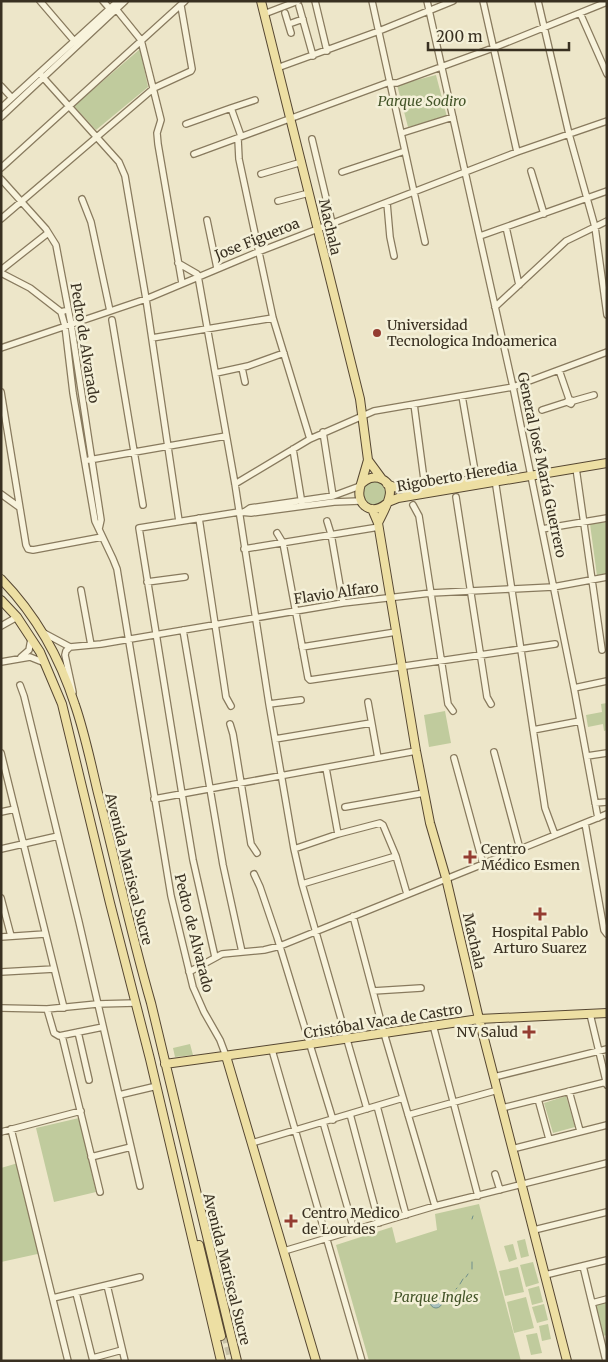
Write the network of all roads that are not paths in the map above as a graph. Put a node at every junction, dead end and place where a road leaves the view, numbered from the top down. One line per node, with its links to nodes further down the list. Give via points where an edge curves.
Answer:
1 (40, 1): 26 (street)
2 (103, 1): 15 (street)
3 (118, 1): 15 (street)
4 (125, 1): 15 (street)
5 (261, 1): 19 (main road, Machala)
6 (315, 1): 28 (street)
7 (372, 1): 23 (street)
8 (427, 1): 16 (street, General José María Guerrero)
9 (483, 1): 27 (street)
10 (538, 1): 22 (street)
11 (450, 2): 16 (street)
12 (607, 2): 18 (street)
13 (183, 3): 25 (street); 36 (street, via 192,69)
14 (297, 3): 19 (street); 20 (street)
15 (113, 9): 25 (street); 26 (street)
16 (429, 10): 23 (street); 30 (street, General José María Guerrero)
17 (285, 13): 21 (street)
18 (580, 13): 22 (street); 32 (street)
19 (264, 14): 31 (main road, Machala)
20 (302, 20): 21 (street); 29 (street)
21 (289, 24): 24 (street)
22 (544, 28): 27 (street); 48 (street)
23 (379, 31): 28 (street); 34 (street)
24 (291, 33)
25 (141, 40): 36 (street); 39 (street)
26 (76, 43): 33 (street)
27 (493, 48): 30 (street); 53 (street)
28 (327, 51): 29 (street)
29 (313, 56): 31 (street)
30 (442, 66): 34 (street); 43 (street, General José María Guerrero)
31 (277, 68): 44 (main road, Machala)
32 (607, 74)
33 (41, 76): 37 (street); 39 (street); 42 (street)
34 (391, 84): 44 (street); 47 (street)
35 (1, 86): 37 (street)
36 (154, 88): 49 (street); 83 (street, via 160,120 158,144)
37 (12, 98): 40 (street)
38 (255, 100): 41 (street)
39 (69, 107): 49 (street); 56 (street)
40 (1, 108)
41 (230, 108): 46 (street); 50 (street)
42 (1, 117)
43 (453, 117): 47 (street); 59 (street, General José María Guerrero)
44 (290, 118): 50 (street); 55 (main road, Machala)
45 (607, 121): 48 (street, Jose Figueroa)
46 (186, 124)
47 (402, 133): 52 (street)
48 (569, 134): 53 (street, Jose Figueroa); 65 (street)
49 (96, 137): 68 (street); 89 (street, via 118,162 124,176)
50 (239, 138): 54 (street); 81 (street, via 238,150)
51 (312, 139): 74 (street)
52 (405, 151): 58 (street); 64 (street)
53 (516, 152): 59 (street, Jose Figueroa)
54 (194, 154)
55 (302, 162): 60 (street); 63 (main road, Machala)
56 (1, 168)
57 (530, 171): 70 (street)
58 (342, 172)
59 (466, 172): 64 (street, Jose Figueroa); 79 (street, General José María Guerrero)
60 (261, 174)
61 (1, 179): 68 (street, Pedro de Alvarado)
62 (607, 191): 65 (street)
63 (309, 192): 67 (street); 77 (main road, Machala)
64 (413, 193): 69 (street, Jose Figueroa); 80 (street)
65 (586, 198): 70 (street); 76 (street)
66 (82, 200): 92 (street, via 91,222)
67 (278, 200)
68 (21, 202): 71 (street); 78 (street, Pedro de Alvarado)
69 (388, 203): 74 (street, Jose Figueroa); 82 (street)
70 (544, 214): 75 (street)
71 (1, 219)
72 (207, 220): 84 (street)
73 (607, 221): 76 (street)
74 (332, 223): 77 (street, Jose Figueroa)
75 (506, 227): 79 (street); 88 (street)
76 (595, 227): 88 (street, via 566,241); 94 (street)
77 (318, 229): 81 (street, Jose Figueroa); 114 (main road, Machala)
78 (48, 233): 85 (street); 91 (street, Pedro de Alvarado, via 56,244)
79 (480, 236): 90 (street, General José María Guerrero)
80 (425, 242)
81 (258, 252): 84 (street, Jose Figueroa); 95 (street)
82 (394, 256)
83 (178, 263): 86 (street); 87 (street)
84 (217, 268): 86 (street, Jose Figueroa)
85 (1, 272): 93 (street, via 30,288)
86 (198, 276): 87 (street, Jose Figueroa); 98 (street)
87 (182, 283): 89 (street, Jose Figueroa)
88 (519, 286): 90 (street)
89 (146, 299): 92 (street, Jose Figueroa); 99 (street)
90 (495, 307): 107 (street, General José María Guerrero)
91 (68, 311): 93 (street); 97 (street, Pedro de Alvarado)
92 (110, 311): 97 (street, Jose Figueroa)
93 (61, 312): 97 (street, Pedro de Alvarado)
94 (607, 315)
95 (273, 318): 98 (street); 102 (street)
96 (112, 320): 120 (street)
97 (68, 325): 100 (street, Jose Figueroa); 122 (street, Pedro de Alvarado)
98 (208, 330): 99 (street); 105 (street)
99 (152, 338): 118 (street)
100 (1, 348)
101 (607, 352): 104 (street)
102 (284, 354): 103 (street); 117 (street)
103 (242, 368): 105 (street); 106 (street)
104 (559, 370): 107 (street); 111 (street)
105 (216, 373): 116 (street)
106 (245, 382)
107 (513, 387): 110 (street); 125 (street, General José María Guerrero)
108 (1, 392): 140 (street)
109 (594, 395): 111 (street)
110 (462, 396): 112 (street); 127 (street)
111 (570, 401): 113 (street)
112 (414, 404): 114 (street); 131 (street)
113 (542, 410)
114 (362, 416): 115 (street); 121 (main road, Machala)
115 (323, 432): 117 (street); 133 (street)
116 (226, 436): 118 (street); 128 (street)
117 (310, 439): 119 (street)
118 (169, 446): 120 (street); 145 (street)
119 (293, 449): 128 (street); 136 (street)
120 (133, 452): 122 (street); 138 (street)
121 (368, 460): 126 (main road, Machala); 129 (main road, Machala)
122 (88, 461): 152 (street, Pedro de Alvarado, via 95,521)
123 (607, 462): 124 (main road, Rigoberto Heredia)
124 (576, 468): 125 (main road, Rigoberto Heredia); 147 (street)
125 (532, 474): 127 (main road, Rigoberto Heredia); 149 (street, General José María Guerrero)
126 (384, 482): 129 (main road, Rigoberto Heredia, via 372,478); 131 (main road, Rigoberto Heredia, via 406,490); 137 (main road, Rigoberto Heredia, via 390,492)
127 (476, 482): 131 (main road, Rigoberto Heredia); 137 (main road, Rigoberto Heredia)
128 (235, 484): 142 (street)
129 (361, 485): 133 (street); 135 (main road, via 358,491)
130 (496, 486): 161 (street)
131 (425, 488)
132 (1, 494): 140 (street)
133 (333, 496): 136 (street)
134 (456, 497): 163 (street)
135 (360, 501): 136 (street); 141 (main road)
136 (302, 503): 142 (street, via 250,508)
137 (387, 503): 141 (main road, Rigoberto Heredia); 148 (main road)
138 (143, 505)
139 (413, 505): 164 (street, via 419,516)
140 (19, 507): 152 (street, via 28,549)
141 (372, 509): 148 (main road, Machala)
142 (241, 512): 143 (street); 154 (street)
143 (199, 518): 145 (street); 171 (street)
144 (607, 518): 147 (street)
145 (179, 521): 159 (street, via 139,530)
146 (327, 521): 151 (street)
147 (585, 522): 149 (street); 158 (street)
148 (379, 525): 151 (street); 165 (main road, Machala)
149 (542, 529): 160 (street, General José María Guerrero)
150 (277, 533): 153 (street)
151 (331, 534): 153 (street); 167 (street)
152 (102, 537): 178 (street, Pedro de Alvarado, via 117,569)
153 (283, 542): 154 (street); 168 (street)
154 (244, 549): 170 (street)
155 (186, 577): 159 (street)
156 (607, 577): 158 (street, Flavio Alfaro)
157 (1, 579): 174 (main road, Avenida Mariscal Sucre)
158 (592, 580): 160 (street, Flavio Alfaro); 184 (street)
159 (147, 582): 176 (street)
160 (553, 587): 161 (street, Flavio Alfaro); 193 (street, General José María Guerrero)
161 (511, 589): 163 (street, Flavio Alfaro); 183 (street)
162 (82, 590): 180 (street)
163 (471, 591): 164 (street, Flavio Alfaro); 185 (street)
164 (431, 593): 165 (street, Flavio Alfaro); 187 (street)
165 (391, 597): 167 (street, Flavio Alfaro); 175 (main road, Machala)
166 (1, 600): 169 (main road, Avenida Mariscal Sucre)
167 (342, 603): 168 (street, Flavio Alfaro)
168 (295, 611): 170 (street, Flavio Alfaro); 182 (street)
169 (16, 618): 172 (street); 177 (main road, Avenida Mariscal Sucre)
170 (256, 618): 171 (street, Flavio Alfaro); 196 (street)
171 (216, 624): 173 (street, Flavio Alfaro); 199 (street, via 226,697)
172 (1, 626)
173 (183, 630): 176 (street, Flavio Alfaro); 217 (street)
174 (42, 632): 181 (street); 198 (main road, Avenida Mariscal Sucre)
175 (396, 632): 182 (street); 190 (main road, Machala)
176 (156, 634): 178 (street, Flavio Alfaro); 219 (street)
177 (31, 639): 186 (street, via 29,650); 189 (main road, Avenida Mariscal Sucre)
178 (127, 639): 180 (street, Flavio Alfaro); 220 (street, Pedro de Alvarado)
179 (555, 644): 183 (street)
180 (91, 645): 181 (street, Flavio Alfaro)
181 (70, 647): 198 (street, via 65,654)
182 (302, 647): 190 (street, via 311,681)
183 (520, 649): 185 (street); 204 (street)
184 (602, 650)
185 (481, 655): 187 (street); 197 (street, via 487,697)
186 (19, 658): 188 (street); 189 (street, via 31,657)
187 (441, 661): 190 (street); 200 (street, via 448,704)
188 (1, 662)
189 (45, 663): 254 (main road, Avenida Mariscal Sucre, via 62,704)
190 (402, 667): 206 (main road, Machala)
191 (607, 681): 193 (street)
192 (20, 686): 231 (street)
193 (574, 688): 201 (street, General José María Guerrero)
194 (301, 700): 196 (street)
195 (368, 702): 202 (street)
196 (269, 704): 205 (street)
197 (491, 704)
198 (75, 705): 252 (main road, Avenida Mariscal Sucre)
199 (231, 706)
200 (453, 711)
201 (580, 721): 204 (street); 210 (street, General José María Guerrero)
202 (371, 723): 205 (street); 211 (street)
203 (230, 724): 216 (street)
204 (533, 730): 230 (street, via 545,808)
205 (275, 739): 215 (street)
206 (416, 751): 211 (street); 218 (main road, Machala)
207 (494, 752): 235 (street)
208 (1, 753): 214 (street)
209 (607, 754): 210 (street)
210 (587, 756): 222 (street, General José María Guerrero)
211 (378, 758): 213 (street)
212 (454, 758): 238 (street)
213 (326, 768): 215 (street); 229 (street)
214 (4, 776): 224 (street)
215 (282, 776): 216 (street); 233 (street)
216 (242, 783): 217 (street); 236 (street, via 251,844)
217 (210, 789): 219 (street); 251 (street)
218 (424, 793): 223 (street); 240 (main road, Machala)
219 (182, 794): 220 (street); 253 (street)
220 (154, 799): 257 (street, Pedro de Alvarado)
221 (607, 802): 222 (street)
222 (595, 803): 227 (street, General José María Guerrero)
223 (345, 807)
224 (15, 809): 225 (street); 232 (street)
225 (1, 812)
226 (607, 814): 227 (street)
227 (598, 818): 228 (street)
228 (585, 823): 230 (street); 247 (street)
229 (338, 834): 233 (street); 237 (street, via 382,824)
230 (555, 835): 235 (street)
231 (58, 836): 232 (street); 261 (street)
232 (24, 844): 234 (street); 246 (street)
233 (294, 848): 241 (street)
234 (1, 849)
235 (520, 849): 238 (street)
236 (257, 853)
237 (396, 856): 241 (street); 242 (street)
238 (483, 864): 240 (street)
239 (254, 874): 250 (street)
240 (446, 878): 242 (street); 267 (main road, Machala)
241 (302, 884): 245 (street)
242 (407, 894): 244 (street)
243 (1, 898): 249 (street)
244 (353, 916): 245 (street); 259 (street)
245 (317, 931): 250 (street); 273 (street)
246 (45, 934): 249 (street); 255 (street)
247 (607, 934)
248 (1, 936): 249 (street)
249 (11, 936)
250 (280, 946): 251 (street); 274 (street)
251 (242, 952): 253 (street)
252 (138, 957): 254 (main road); 279 (main road, Avenida Mariscal Sucre)
253 (215, 957): 257 (street)
254 (124, 960): 260 (main road, Avenida Mariscal Sucre)
255 (54, 969): 256 (street); 263 (street)
256 (1, 972)
257 (189, 972): 278 (street, Pedro de Alvarado, via 198,1000)
258 (421, 988): 259 (street)
259 (373, 992): 271 (street)
260 (136, 1003): 261 (street); 283 (main road, Avenida Mariscal Sucre)
261 (98, 1004): 263 (street); 269 (street)
262 (1, 1008): 264 (street)
263 (64, 1008): 264 (street)
264 (48, 1010): 272 (street, via 54,1033)
265 (607, 1013): 266 (main road, Cristóbal Vaca de Castro)
266 (590, 1014): 267 (main road, Cristóbal Vaca de Castro); 277 (street)
267 (479, 1019): 268 (main road, Cristóbal Vaca de Castro); 280 (main road, Machala)
268 (433, 1025): 271 (main road, Cristóbal Vaca de Castro); 289 (street)
269 (103, 1027): 270 (street); 286 (street)
270 (78, 1032): 272 (street); 281 (street)
271 (384, 1033): 273 (main road, Cristóbal Vaca de Castro); 287 (street)
272 (62, 1036): 293 (street)
273 (347, 1039): 274 (main road, Cristóbal Vaca de Castro); 292 (street)
274 (310, 1044): 276 (main road, Cristóbal Vaca de Castro); 296 (street)
275 (607, 1049): 277 (street)
276 (272, 1050): 278 (main road, Cristóbal Vaca de Castro); 300 (street)
277 (598, 1050): 280 (street); 282 (street)
278 (226, 1056): 279 (main road, Cristóbal Vaca de Castro); 304 (main road, Pedro de Alvarado)
279 (165, 1064): 310 (main road, Avenida Mariscal Sucre)
280 (494, 1077): 284 (main road, Machala)
281 (89, 1080)
282 (606, 1083): 285 (street)
283 (157, 1086): 286 (street); 313 (main road, Avenida Mariscal Sucre)
284 (498, 1090): 289 (street); 291 (main road, Machala)
285 (569, 1091): 288 (street); 301 (street)
286 (119, 1095): 305 (street)
287 (403, 1098): 290 (street); 295 (street)
288 (538, 1099): 291 (street); 303 (street)
289 (454, 1103): 295 (street); 316 (street)
290 (377, 1106): 292 (street); 319 (street)
291 (502, 1108): 306 (main road, Machala)
292 (367, 1109): 294 (street)
293 (81, 1111): 299 (street); 307 (street)
294 (350, 1114): 296 (street); 320 (street)
295 (408, 1115): 317 (street)
296 (332, 1120): 297 (street)
297 (323, 1122): 300 (street); 321 (street)
298 (607, 1125): 301 (street)
299 (11, 1129): 302 (street); 331 (street)
300 (295, 1131): 304 (street); 323 (street)
301 (580, 1131): 303 (street)
302 (1, 1132)
303 (550, 1139): 306 (street)
304 (252, 1143): 324 (main road, Pedro de Alvarado)
305 (131, 1147): 307 (street); 311 (street)
306 (512, 1149): 312 (main road, Machala)
307 (92, 1157): 315 (street)
308 (607, 1164): 312 (street)
309 (495, 1174): 314 (street)
310 (193, 1183): 313 (main road, Avenida Mariscal Sucre, via 223,1335); 340 (main road, Avenida Mariscal Sucre)
311 (140, 1186)
312 (522, 1186): 314 (street); 322 (main road, Machala)
313 (181, 1188): 339 (main road, Avenida Mariscal Sucre)
314 (500, 1190): 316 (street)
315 (100, 1192)
316 (478, 1196): 317 (street)
317 (435, 1206): 319 (street)
318 (607, 1212): 322 (street)
319 (406, 1215): 320 (street)
320 (379, 1223): 321 (street)
321 (354, 1230): 323 (street)
322 (534, 1230): 327 (main road, Machala)
323 (327, 1238): 324 (street); 342 (street)
324 (284, 1251): 341 (main road, Pedro de Alvarado)
325 (607, 1260): 326 (street)
326 (583, 1266): 327 (street); 333 (street)
327 (545, 1275): 343 (main road, Machala)
328 (140, 1277): 329 (street)
329 (107, 1285): 330 (street); 335 (street)
330 (76, 1292): 331 (street); 336 (street)
331 (53, 1298): 337 (street)
332 (607, 1299): 333 (street)
333 (592, 1303): 334 (street)
334 (604, 1339): 344 (street)
335 (122, 1350): 336 (street); 338 (street)
336 (93, 1359)
337 (68, 1361)
338 (125, 1361)
339 (221, 1361)
340 (237, 1361)
341 (316, 1361)
342 (362, 1361)
343 (567, 1361)
344 (606, 1361)

